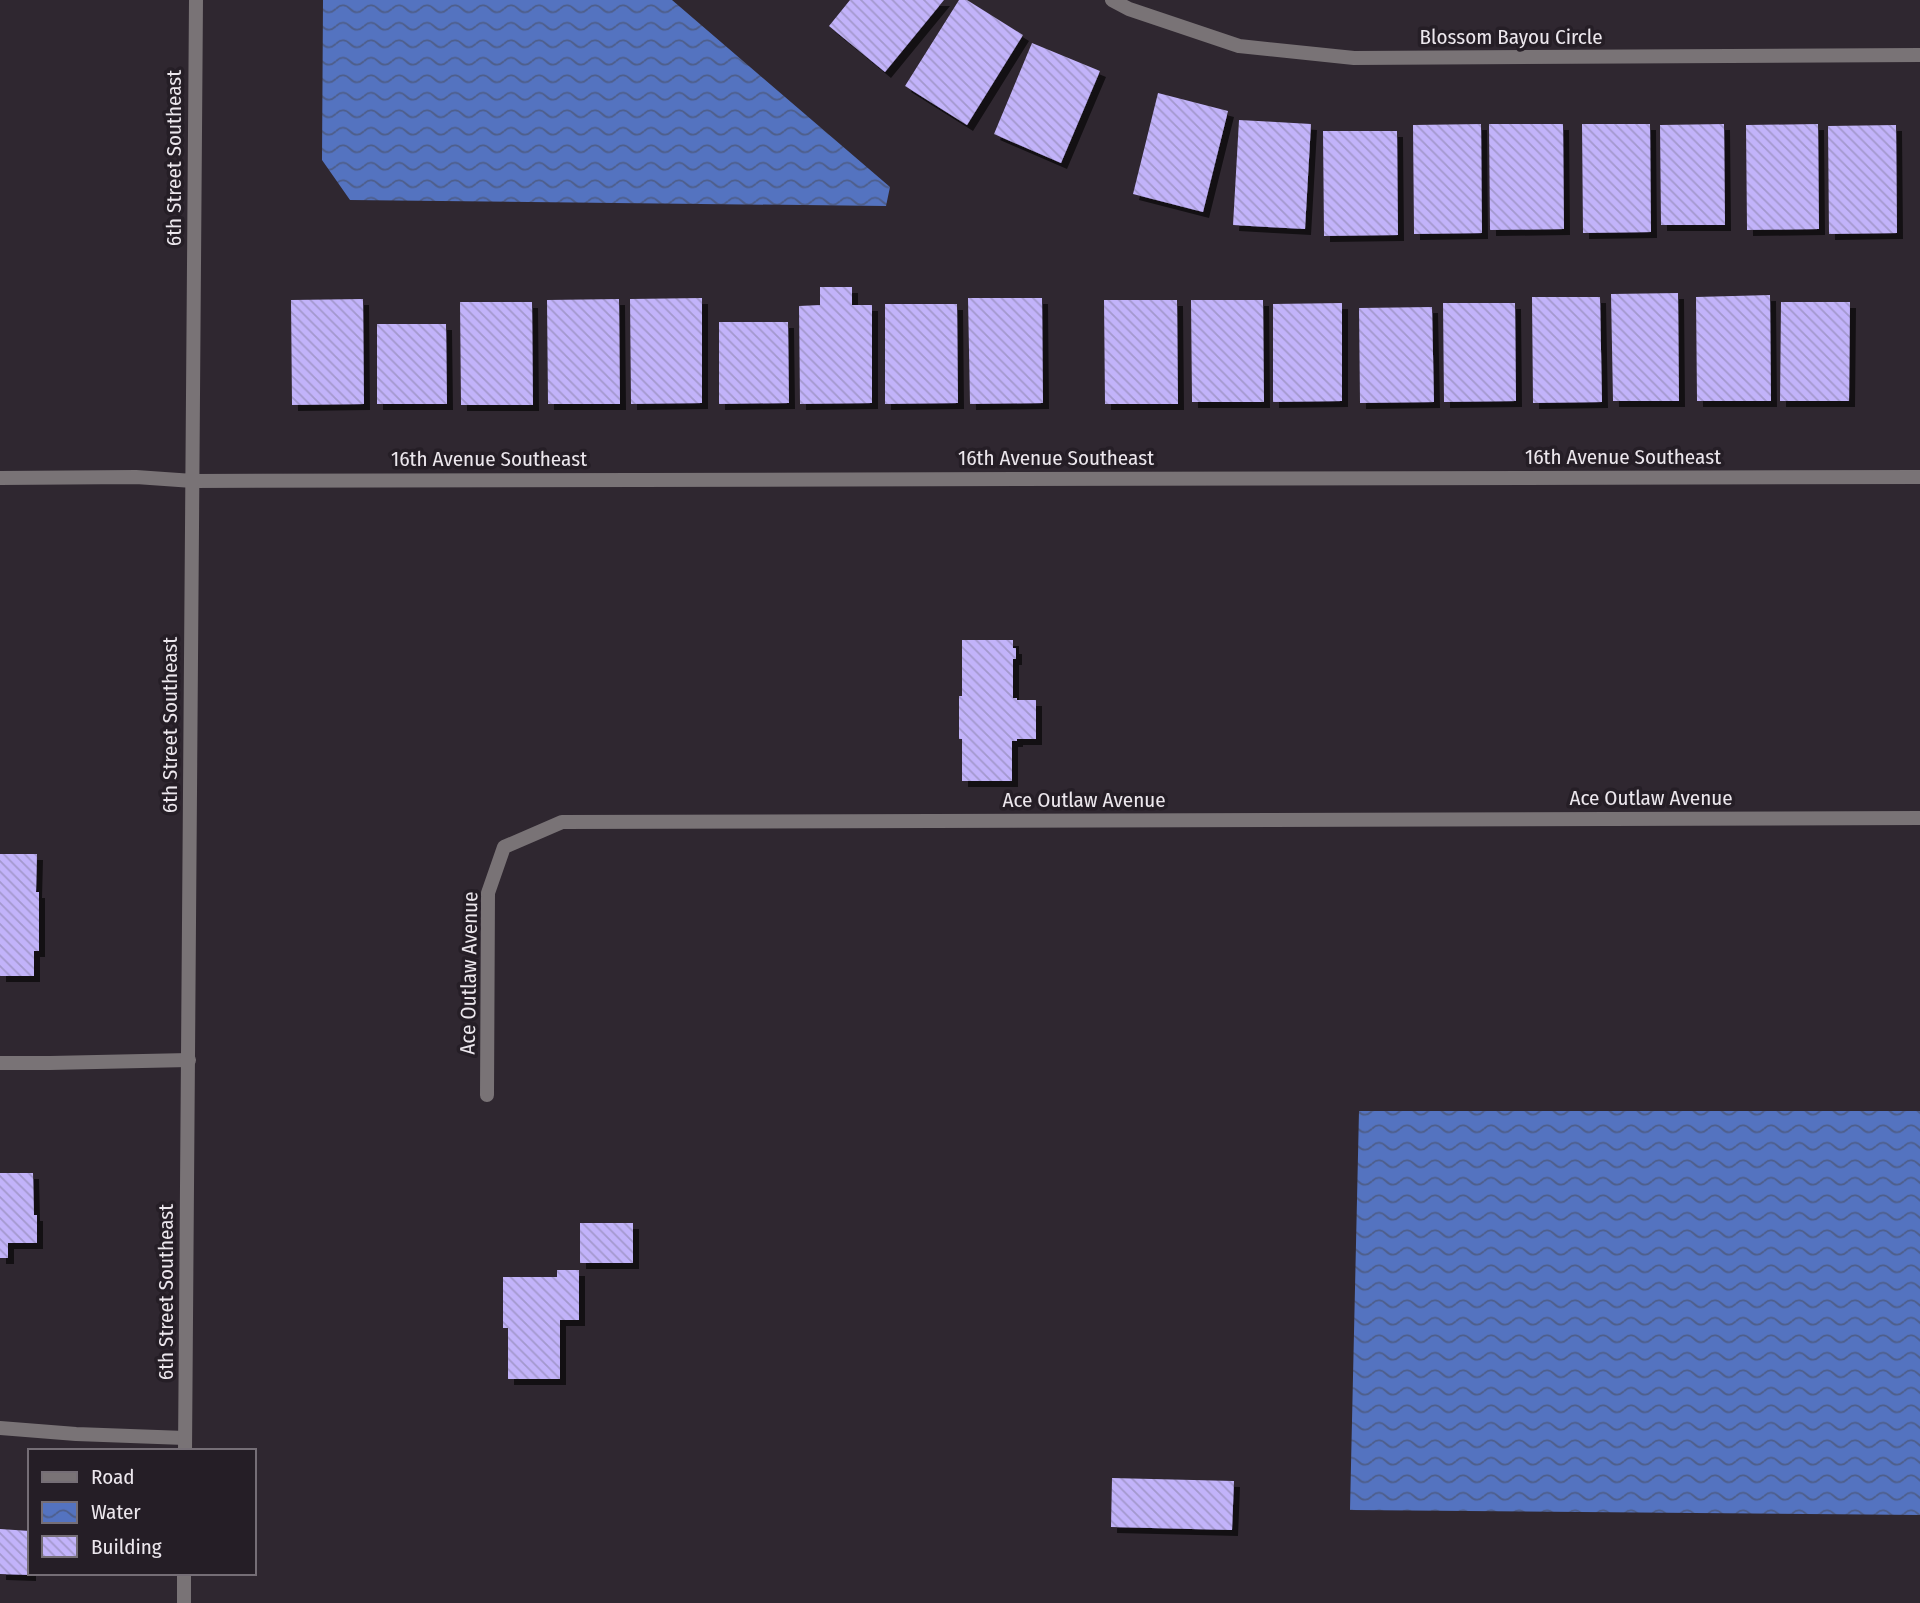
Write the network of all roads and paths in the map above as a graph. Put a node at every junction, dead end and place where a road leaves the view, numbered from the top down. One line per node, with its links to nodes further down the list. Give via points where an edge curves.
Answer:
1 (196, 0): 6 (street, 6th Street Southeast)
2 (1112, 0): 3 (street, Blossom Bayou Circle, via 1239,46 1354,58)
3 (1920, 55)
4 (1920, 477): 6 (street, 16th Avenue Southeast)
5 (0, 478): 6 (street, 16th Avenue Southeast)
6 (193, 481): 8 (street, 6th Street Southeast)
7 (1920, 818): 10 (street, Ace Outlaw Avenue, via 562,822 504,847 488,893)
8 (189, 1060): 9 (street); 12 (street, 6th Street Southeast)
9 (0, 1063)
10 (487, 1095)
11 (0, 1427): 12 (street)
12 (185, 1444)
13 (184, 1575): 14 (street)
14 (184, 1603)

